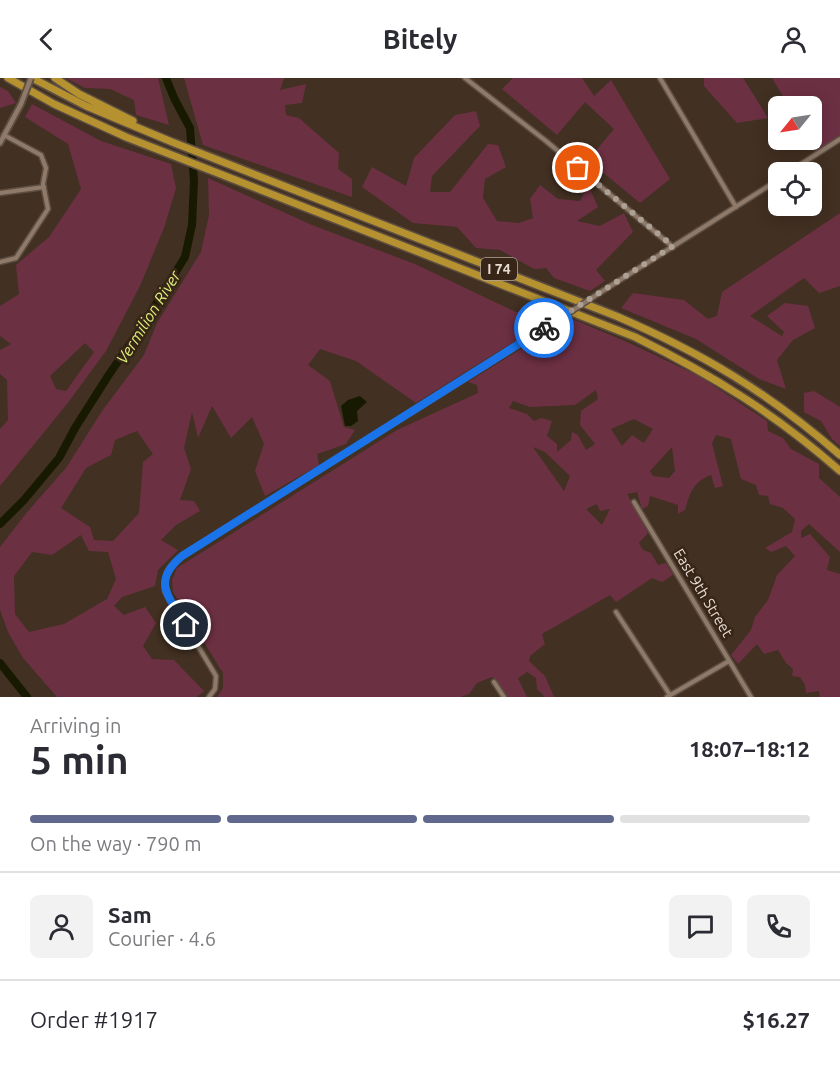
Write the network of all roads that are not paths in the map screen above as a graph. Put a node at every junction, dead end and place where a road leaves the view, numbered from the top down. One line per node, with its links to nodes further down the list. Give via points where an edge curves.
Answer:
1 (8, 78): 9 (highway, I 74)
2 (32, 78): 7 (highway, I 74, via 86,106); 8 (street, bridge)
3 (54, 78): 7 (highway)
4 (465, 78): 17 (street)
5 (660, 78): 16 (street)
6 (0, 79): 9 (highway, via 73,118)
7 (128, 121): 19 (highway, I 74, via 172,142 667,338 761,392)
8 (4, 135): 11 (street); 14 (street, via 41,155 46,168)
9 (126, 137): 20 (highway, I 74, via 644,341 762,408)
10 (840, 139): 12 (street)
11 (0, 143)
12 (804, 162)
13 (768, 186): 16 (street)
14 (44, 187): 15 (street); 18 (street, via 46,214 16,258)
15 (0, 193)
16 (736, 207): 17 (street)
17 (673, 246): 26 (street, bridge, via 170,566 164,580 165,591 216,676 215,689)
18 (0, 262)
19 (840, 455)
20 (840, 471)
21 (634, 502): 23 (street, East 9th Street)
22 (616, 612): 25 (street)
23 (729, 661): 25 (street); 28 (street, East 9th Street)
24 (494, 682): 27 (street)
25 (669, 696)
26 (209, 697)
27 (504, 697)
28 (751, 697)

